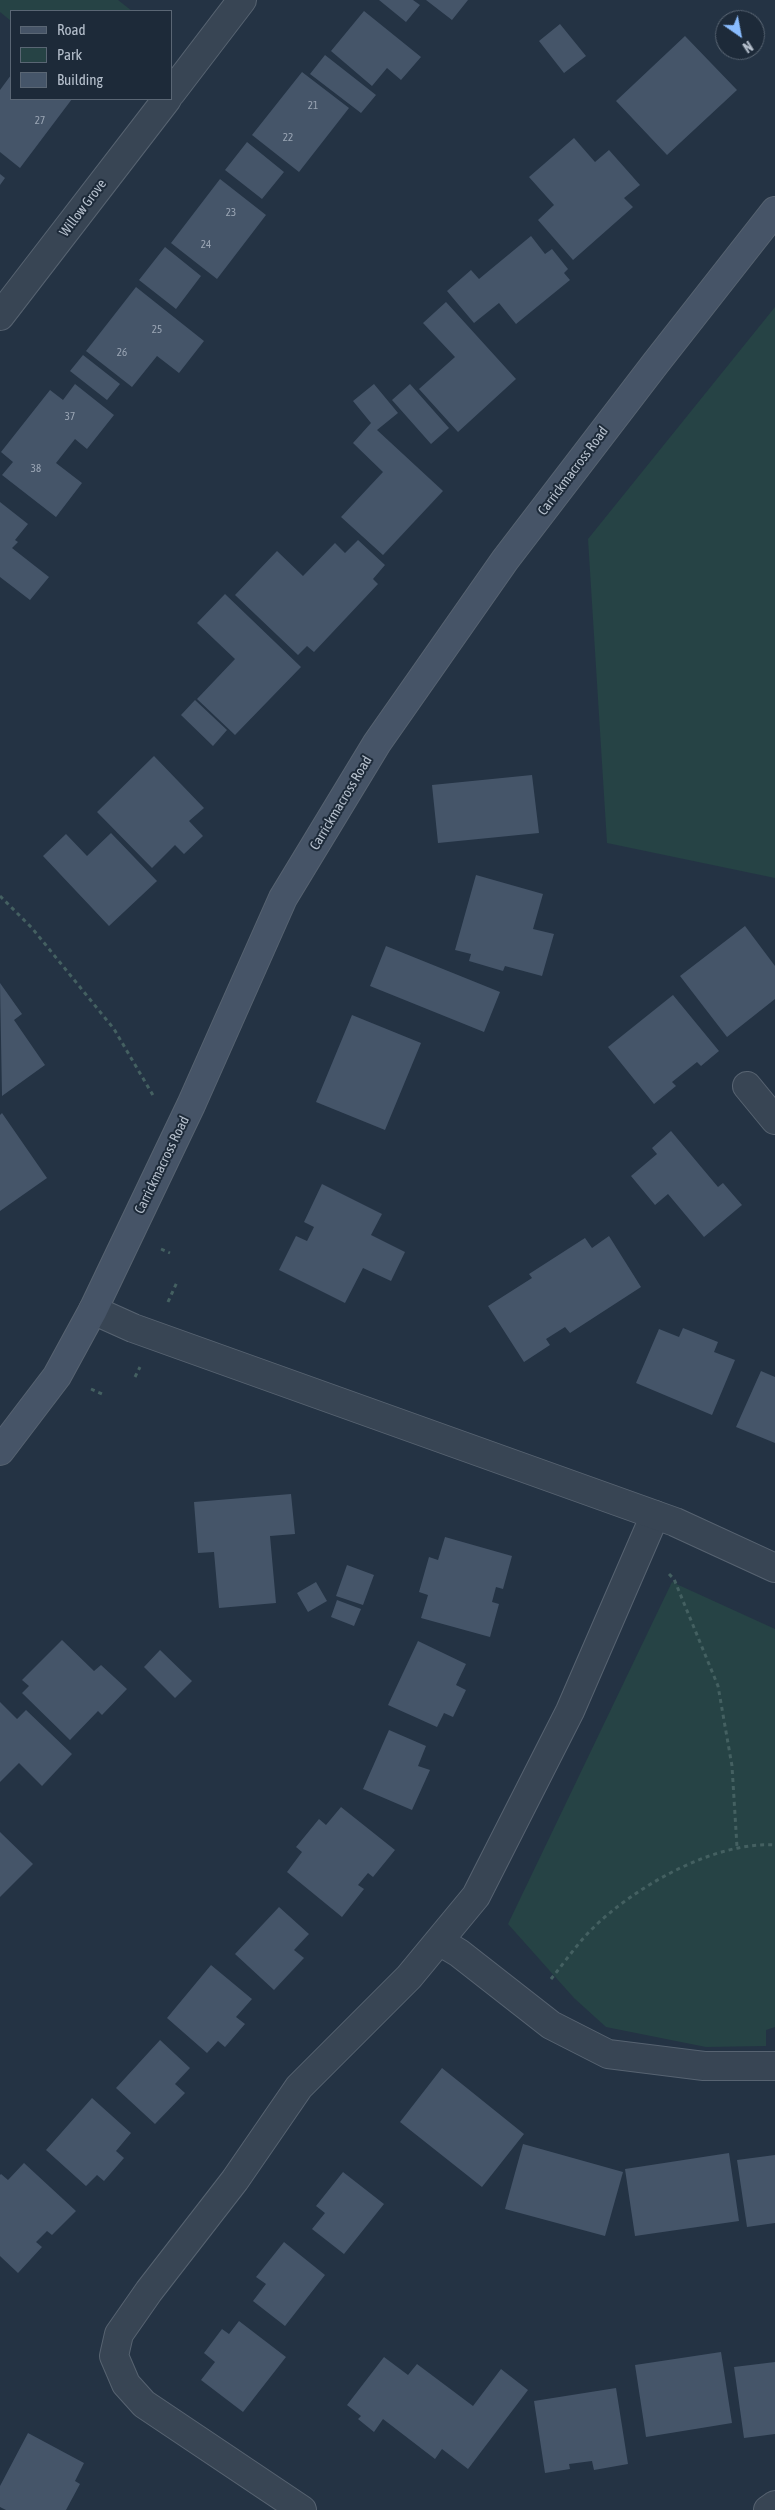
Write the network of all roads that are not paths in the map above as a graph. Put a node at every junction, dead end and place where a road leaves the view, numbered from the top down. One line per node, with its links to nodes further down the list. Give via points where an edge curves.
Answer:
1 (242, 0): 2 (street)
2 (172, 92)
3 (165, 100): 5 (street, Willow Grove)
4 (775, 212): 8 (main road, Carrickmacross Road, via 505,560 377,744 284,898 191,1105)
5 (0, 316)
6 (747, 1086): 7 (street)
7 (775, 1120)
8 (93, 1310): 9 (main road, Carrickmacross Road, via 57,1376); 10 (street, via 133,1328)
9 (0, 1451)
10 (655, 1515): 11 (street); 12 (street, via 570,1711 476,1896)
11 (775, 1568)
12 (439, 1941): 13 (street, via 551,2025 608,2054 704,2066); 15 (street, via 409,1977 299,2087 235,2180 148,2291 119,2334 114,2356 126,2384 144,2404)
13 (775, 2066)
14 (775, 2505): 16 (street)
15 (302, 2510)
16 (768, 2510)

